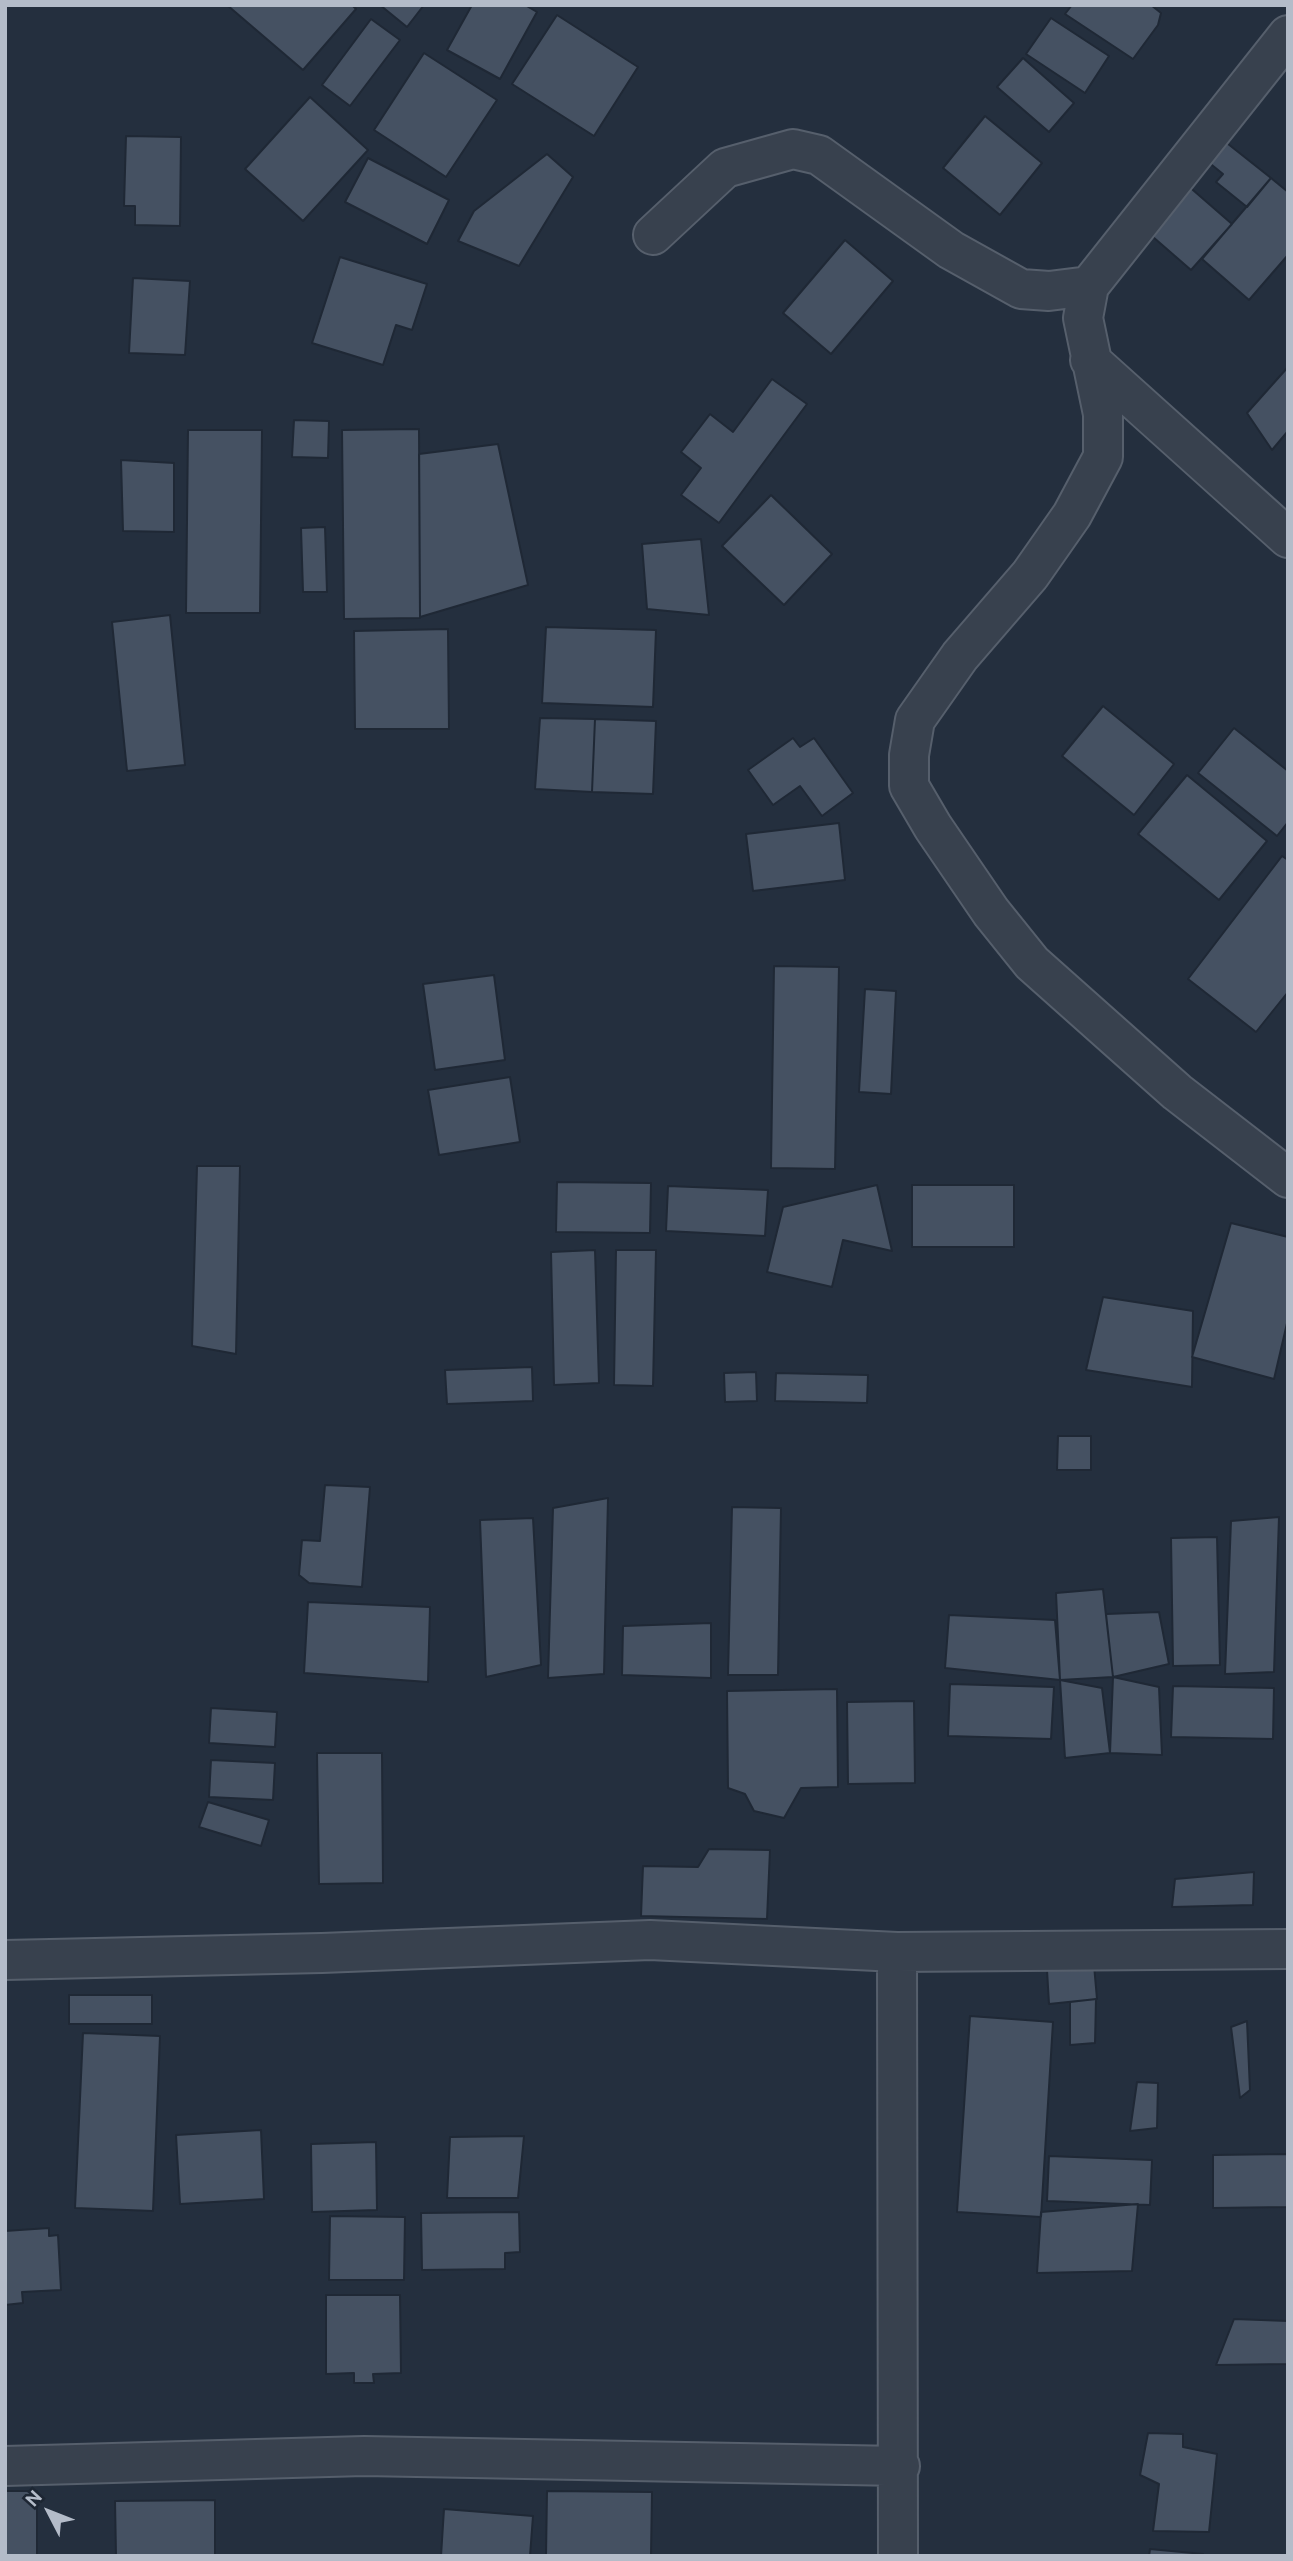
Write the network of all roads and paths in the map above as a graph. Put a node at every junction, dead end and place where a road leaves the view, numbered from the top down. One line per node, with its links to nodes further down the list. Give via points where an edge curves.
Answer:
1 (1288, 35): 3 (street)
2 (653, 235): 3 (street, via 725,168 793,149 819,155 951,250 1021,289)
3 (1088, 286): 4 (street, via 1083,318)
4 (1090, 360): 5 (street); 6 (street, via 1103,414 1103,457 1072,515 1030,575 960,656 915,720 909,786 991,912 1032,963 1177,1092)
5 (1288, 538)
6 (1288, 1178)
7 (1288, 1949): 8 (street)
8 (897, 1952): 9 (street, via 650,1940); 11 (street)
9 (5, 1960)
10 (5, 2466): 11 (street, via 364,2456)
11 (900, 2466): 12 (street)
12 (898, 2556)

